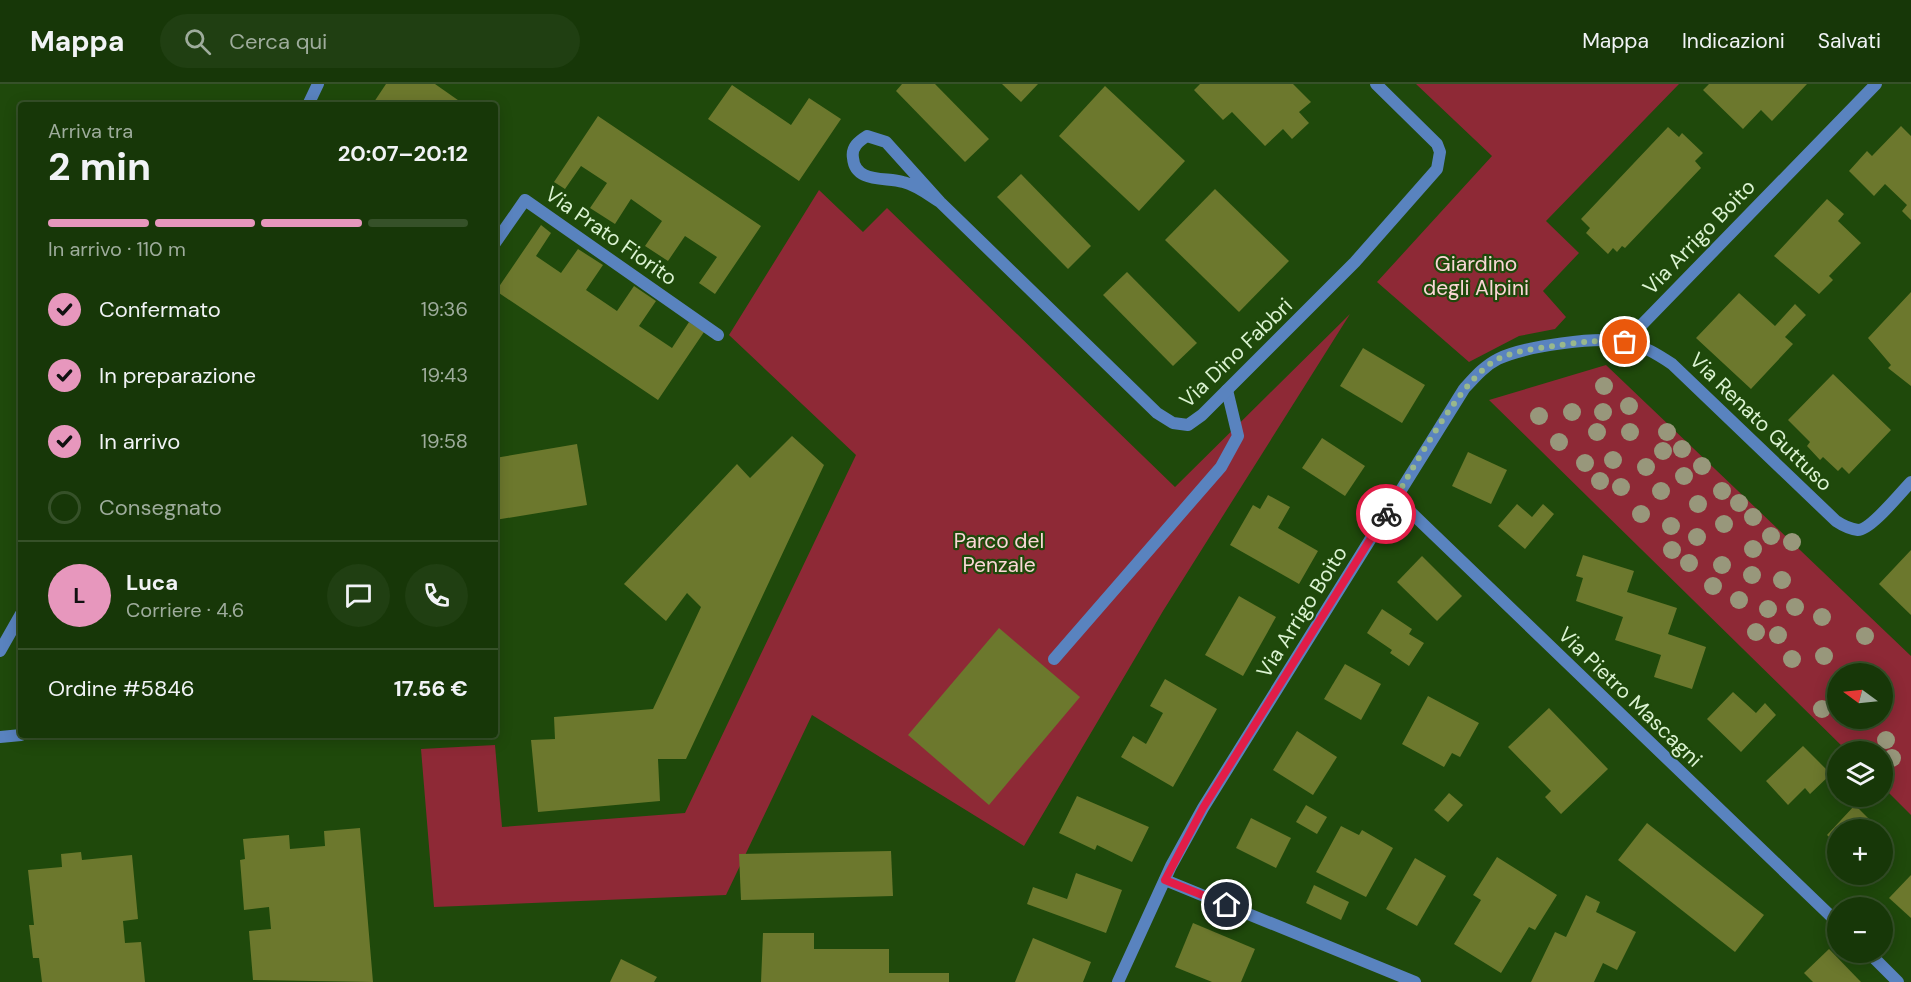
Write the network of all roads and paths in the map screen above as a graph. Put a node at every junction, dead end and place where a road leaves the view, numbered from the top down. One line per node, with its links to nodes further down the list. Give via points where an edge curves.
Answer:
1 (318, 84): 4 (street)
2 (1376, 84): 9 (street, Via Dino Fabbri, via 1432,136 1440,152 1437,169 1355,262)
3 (1876, 84): 8 (street, Via Arrigo Boito)
4 (309, 102)
5 (940, 202): 5 (street, Via Dino Fabbri, via 886,142 867,136 852,151 858,171 874,178 903,182); 9 (street, Via Dino Fabbri, via 1166,419 1188,425)
6 (498, 239): 7 (street, Via Prato Fiorito, via 525,200)
7 (718, 335)
8 (1625, 342): 10 (street, Via Renato Guttuso, via 1672,364 1836,521 1858,530 1868,526); 11 (street, Via Arrigo Boito, via 1606,340 1536,348 1515,353 1485,368 1464,389)
9 (1227, 390): 14 (street, via 1238,436 1221,467)
10 (1911, 482)
11 (1396, 498): 17 (street, Via Arrigo Boito, via 1203,808); 18 (street, Via Pietro Mascagni)
12 (18, 619): 13 (street)
13 (0, 651)
14 (1053, 659)
15 (18, 735): 16 (street)
16 (0, 737)
17 (1165, 880): 20 (street, Via Arrigo Boito); 21 (street)
18 (1827, 912)
19 (1879, 963): 22 (street)
20 (1118, 982)
21 (1415, 982)
22 (1898, 982)

